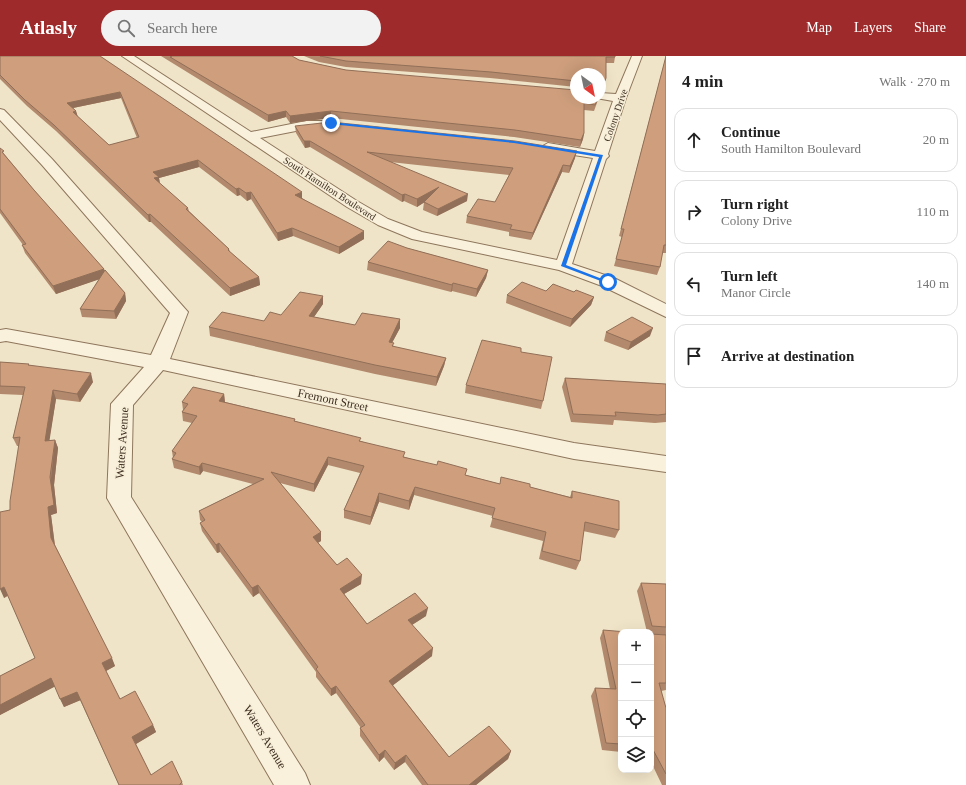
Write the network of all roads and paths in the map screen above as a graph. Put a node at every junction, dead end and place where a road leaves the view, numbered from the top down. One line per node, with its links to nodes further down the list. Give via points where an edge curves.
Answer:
1 (127, 56): 7 (street, South Hamilton Boulevard)
2 (637, 56): 4 (street, Colony Drive)
3 (606, 97): 4 (street)
4 (620, 98): 9 (street, Colony Drive)
5 (0, 113): 13 (street, Waters Avenue, via 47,162 179,312)
6 (337, 124): 7 (street, via 306,125)
7 (251, 136): 10 (street, South Hamilton Boulevard, via 383,222 418,236)
8 (536, 145): 9 (street)
9 (602, 156): 10 (street, Colony Drive)
10 (563, 266): 11 (street, South Hamilton Boulevard, via 608,282)
11 (666, 311)
12 (0, 336): 13 (street, Fremont Street, via 14,336)
13 (158, 363): 14 (street, Fremont Street, via 574,451); 15 (street, Waters Avenue, via 122,404 119,498)
14 (666, 464)
15 (293, 785)

